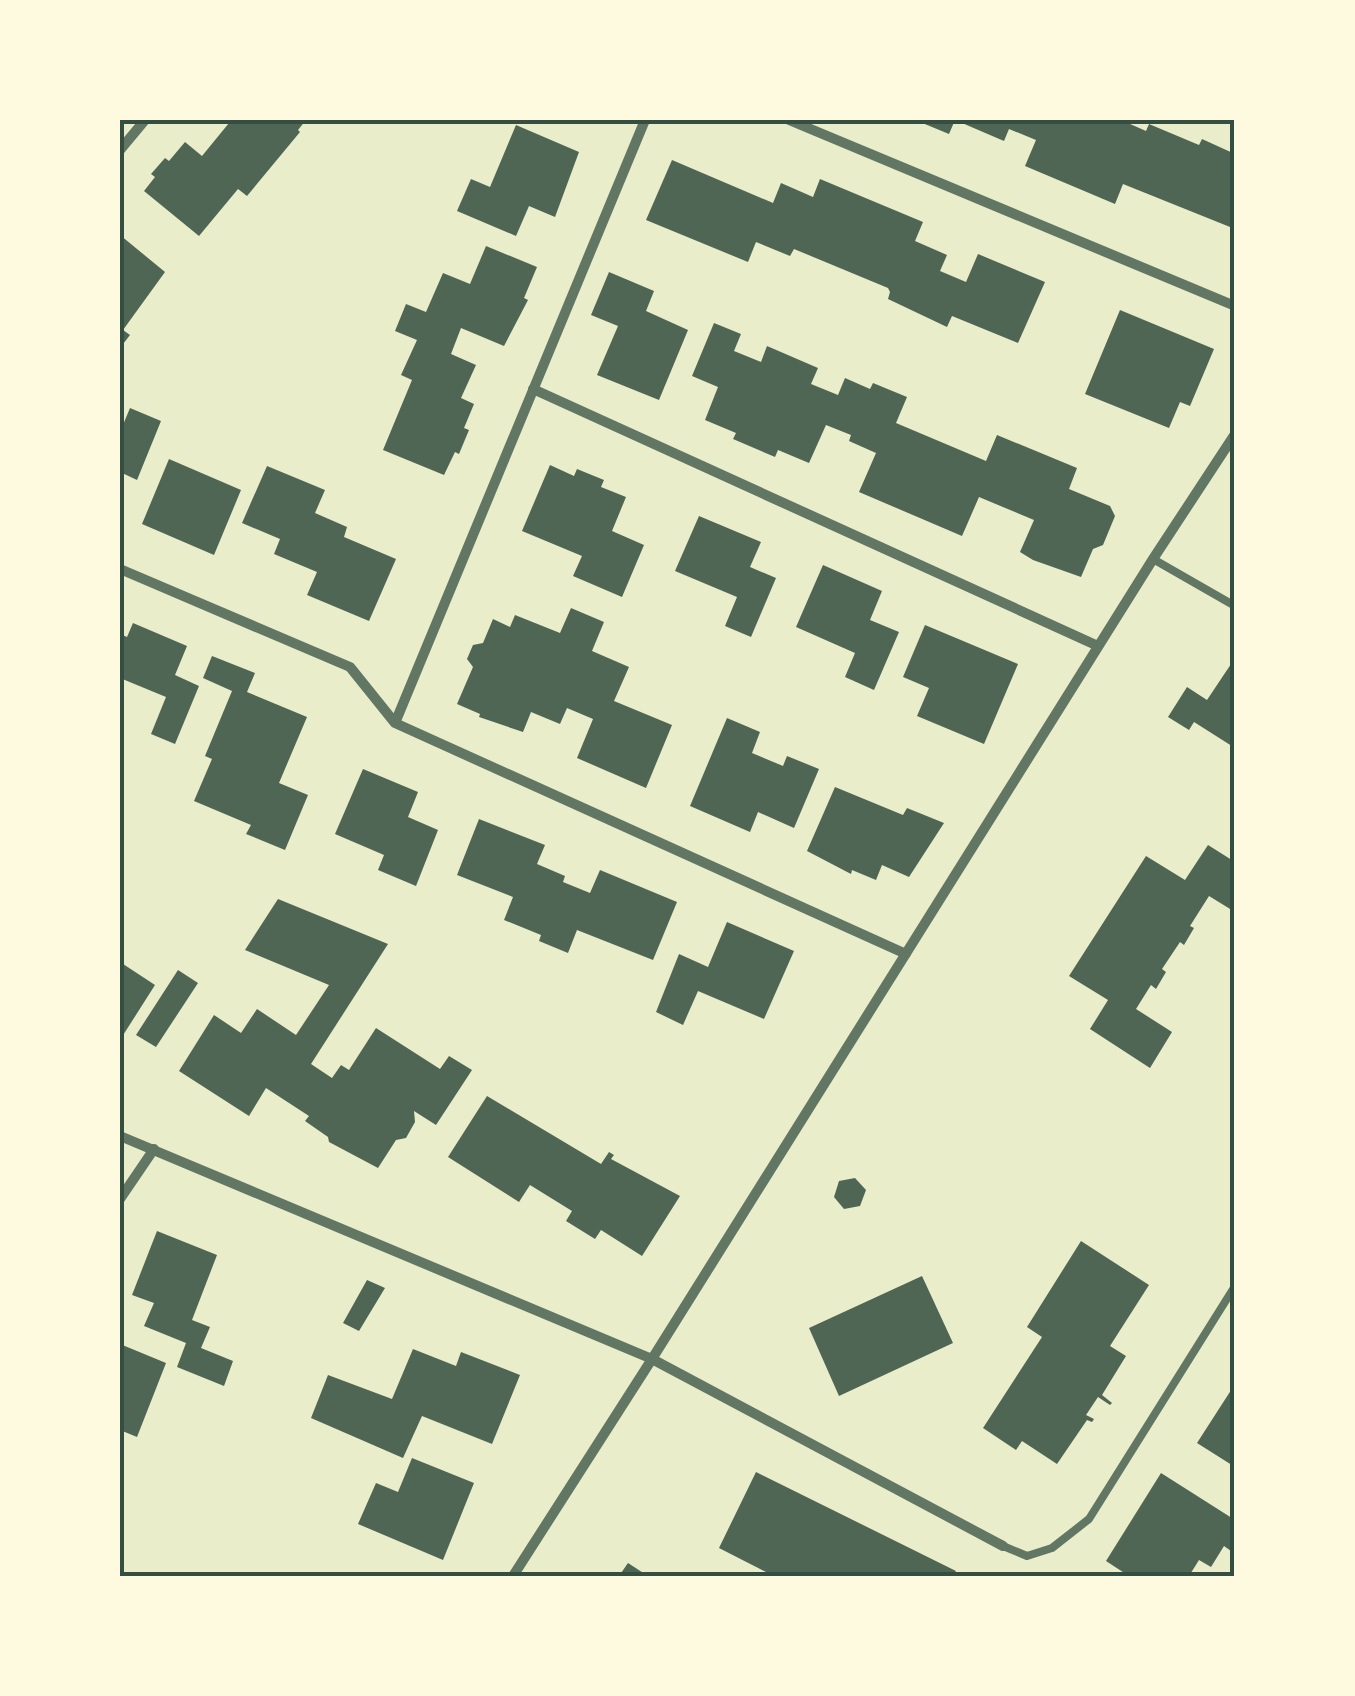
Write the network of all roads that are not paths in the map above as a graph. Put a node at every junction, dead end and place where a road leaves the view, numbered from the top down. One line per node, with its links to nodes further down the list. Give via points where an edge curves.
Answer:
1 (145, 120): 4 (street)
2 (645, 120): 6 (street)
3 (789, 120): 5 (street)
4 (120, 150)
5 (1235, 306)
6 (534, 389): 11 (street); 12 (street)
7 (1235, 434): 8 (street)
8 (1153, 559): 10 (lane); 11 (street)
9 (120, 569): 12 (street, via 350,668)
10 (1235, 606)
11 (1098, 646): 13 (street)
12 (395, 723): 13 (street)
13 (906, 954): 18 (street)
14 (120, 1136): 15 (street)
15 (154, 1149): 16 (street); 18 (street)
16 (120, 1200)
17 (1235, 1286): 19 (lane, via 1090,1519 1052,1548 1027,1556)
18 (652, 1359): 19 (street); 20 (street)
19 (1003, 1546)
20 (513, 1576)

